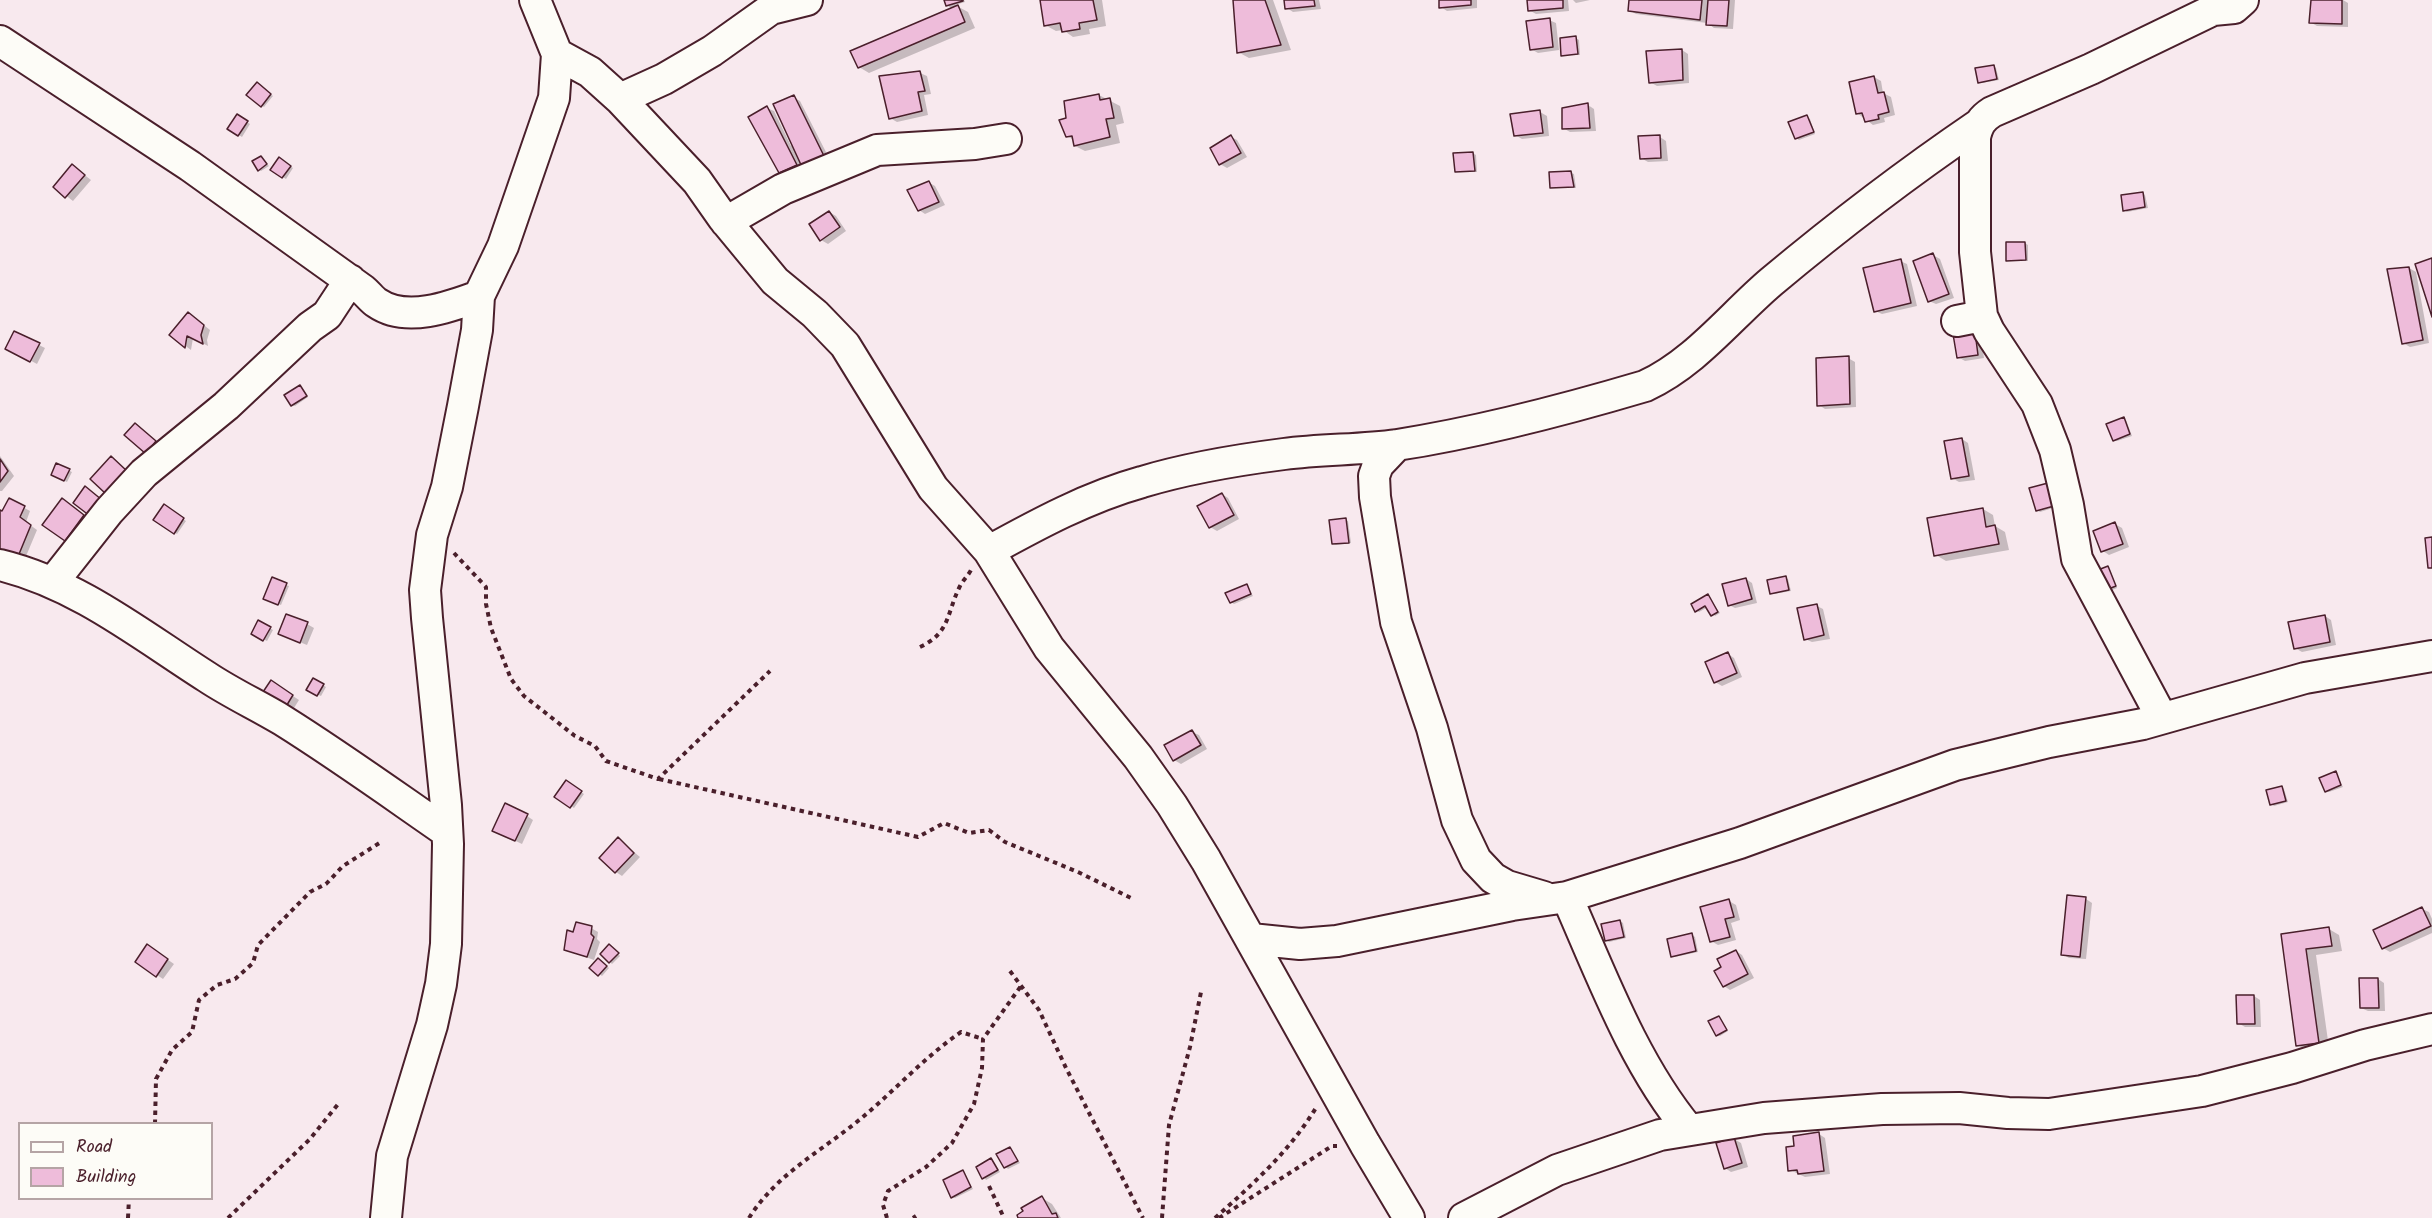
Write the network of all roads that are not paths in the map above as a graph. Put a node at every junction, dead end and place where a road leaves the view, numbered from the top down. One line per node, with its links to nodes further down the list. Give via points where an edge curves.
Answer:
1 (535, 0): 5 (street)
2 (807, 0): 8 (street, via 771,9 712,51)
3 (2243, 0): 9 (street, via 2234,8 2213,10 1992,112)
4 (0, 41): 12 (street, via 190,166)
5 (557, 54): 6 (street); 7 (street)
6 (590, 72): 7 (street, via 570,70 562,75); 8 (street)
7 (555, 98): 13 (street, via 503,246)
8 (620, 99): 11 (street, via 697,181)
9 (1978, 125): 14 (street, via 1856,212 1770,283 1690,357 1659,379 1626,392 1517,421); 19 (street, via 1969,319 1989,331 2037,404 2055,450 2077,559)
10 (1006, 139): 11 (street, via 877,150 783,189)
11 (726, 222): 15 (street, via 775,281 835,332 933,489)
12 (350, 280): 13 (street, via 378,304 419,313); 17 (street, via 327,315 144,473)
13 (479, 296): 20 (street, via 477,330 447,487 432,535 425,590)
14 (1397, 445): 15 (street, via 1228,462 1152,479 1043,521); 21 (street, via 1378,465 1374,476 1384,558 1396,622 1432,728 1457,820 1476,860 1493,878 1508,886)
15 (989, 551): 22 (street, via 1049,648 1172,805)
16 (0, 565): 17 (street)
17 (53, 582): 20 (street, via 155,640 205,676 280,719)
18 (2432, 656): 19 (street, via 2295,680)
19 (2162, 718): 21 (street, via 1955,765 1740,843)
20 (447, 832): 25 (street, via 446,944 441,984 392,1156)
21 (1559, 898): 22 (street, via 1337,942 1300,944); 24 (street, via 1636,1047 1668,1103)
22 (1251, 939): 26 (street)
23 (2432, 1029): 24 (street, via 2202,1091 2049,1114 1892,1108 1764,1118)
24 (1689, 1130): 27 (street, via 1627,1145 1557,1170)
25 (386, 1218)
26 (1409, 1218)
27 (1464, 1218)

